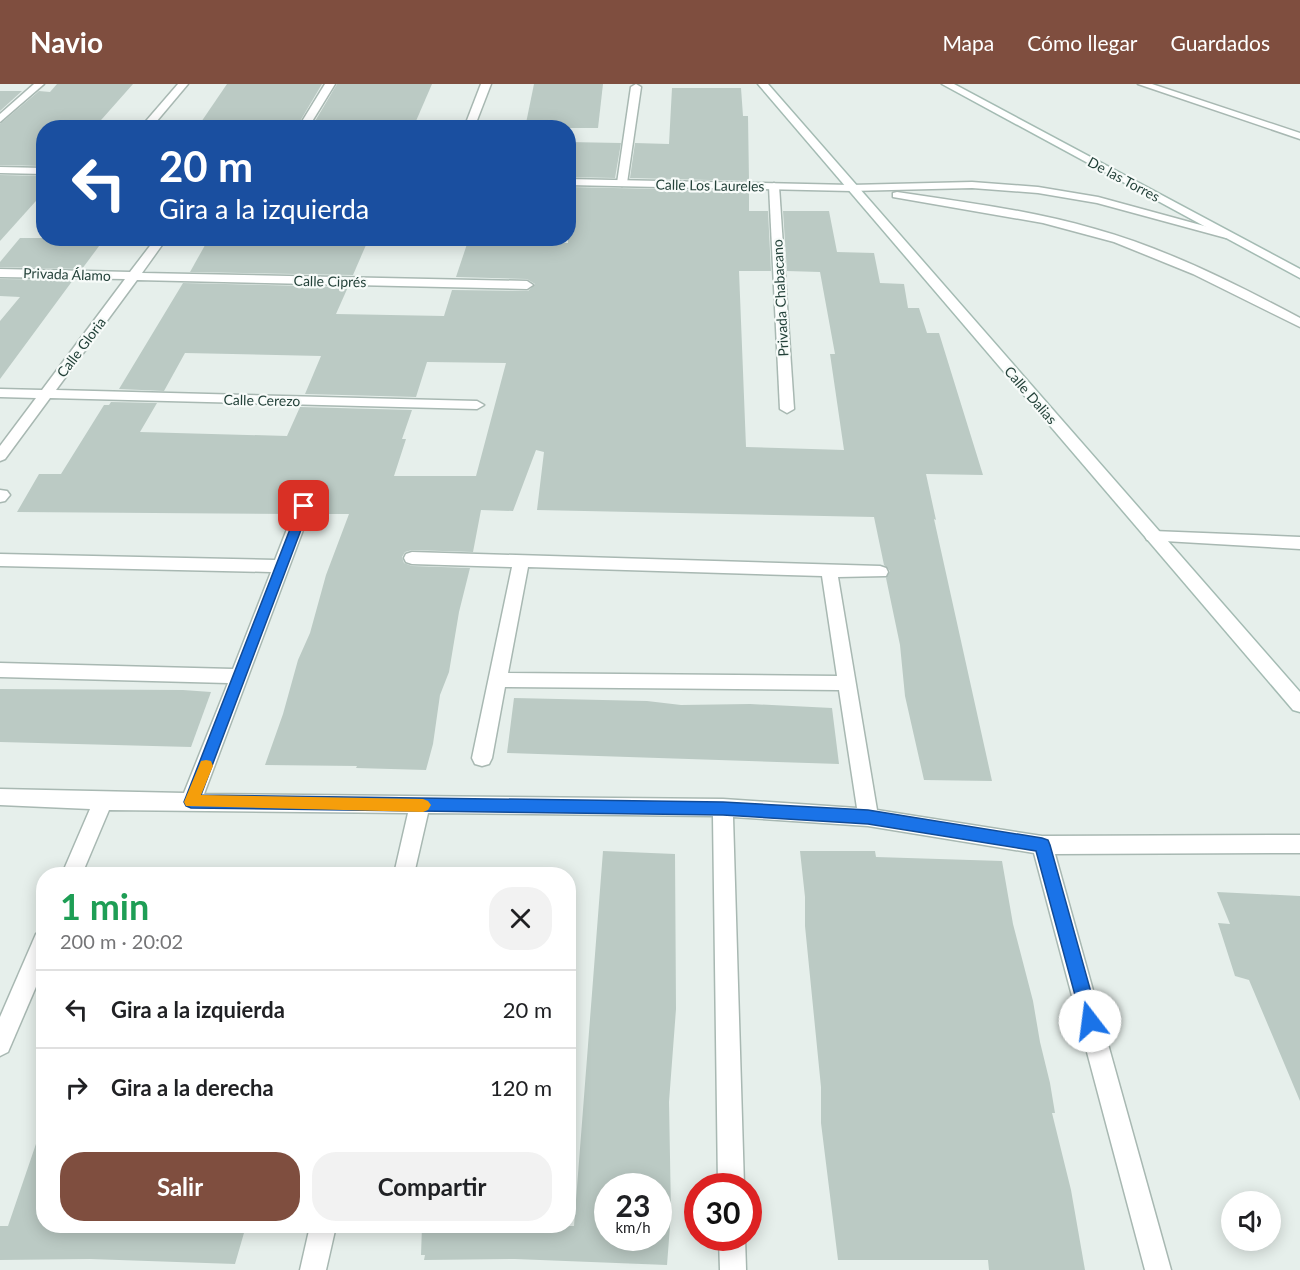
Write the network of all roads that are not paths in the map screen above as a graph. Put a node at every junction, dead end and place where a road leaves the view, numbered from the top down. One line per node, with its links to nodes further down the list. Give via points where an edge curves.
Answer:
1 (39, 84): 9 (street)
2 (183, 84): 10 (street)
3 (330, 84): 11 (street)
4 (486, 84): 12 (street)
5 (763, 84): 19 (street, Calle Dalias)
6 (947, 84): 20 (street, De las Torres)
7 (1143, 84): 13 (street)
8 (636, 87): 17 (street)
9 (0, 119)
10 (152, 120)
11 (308, 120)
12 (472, 120)
13 (1300, 136)
14 (0, 171): 15 (street)
15 (36, 171)
16 (576, 182): 17 (street, Calle Los Laureles)
17 (622, 183): 18 (street, Calle Los Laureles)
18 (774, 186): 19 (street, Calle Los Laureles); 30 (street, Privada Chabacano)
19 (851, 188): 20 (street, via 972,185 1038,190 1098,200); 26 (street, via 1003,212 1090,231 1187,267); 33 (street, Calle Dalias)
20 (1227, 235): 23 (street, De las Torres)
21 (156, 246): 24 (street, Calle Gloria)
22 (0, 273): 24 (street, Privada Álamo)
23 (1300, 274)
24 (134, 276): 25 (street, Calle Ciprés); 28 (street, Calle Gloria)
25 (527, 285)
26 (1300, 323)
27 (0, 393): 28 (street, Calle Cerezo)
28 (46, 395): 29 (street, Calle Cerezo); 31 (street, Calle Gloria)
29 (477, 405)
30 (787, 410)
31 (0, 456)
32 (304, 506): 38 (street)
33 (1153, 536): 34 (street); 45 (street, Calle Dalias)
34 (1300, 543)
35 (412, 558): 37 (street)
36 (0, 560): 38 (street)
37 (521, 561): 39 (street); 43 (street)
38 (281, 566): 42 (street)
39 (829, 571): 40 (street); 44 (street)
40 (880, 572)
41 (0, 670): 42 (street)
42 (240, 676): 49 (street)
43 (497, 680): 44 (street); 46 (street)
44 (846, 682): 52 (street)
45 (1300, 705)
46 (482, 758)
47 (0, 797): 48 (street)
48 (103, 801): 49 (street); 55 (street)
49 (191, 802): 50 (street)
50 (420, 805): 51 (street); 56 (street)
51 (723, 808): 52 (street); 59 (street)
52 (868, 817): 54 (street)
53 (1300, 844): 54 (street)
54 (1042, 845): 64 (street)
55 (75, 867)
56 (406, 867)
57 (36, 960): 58 (street)
58 (0, 1044)
59 (731, 1173)
60 (321, 1233): 62 (street)
61 (732, 1251): 63 (street)
62 (313, 1270)
63 (733, 1270)
64 (1158, 1270)

